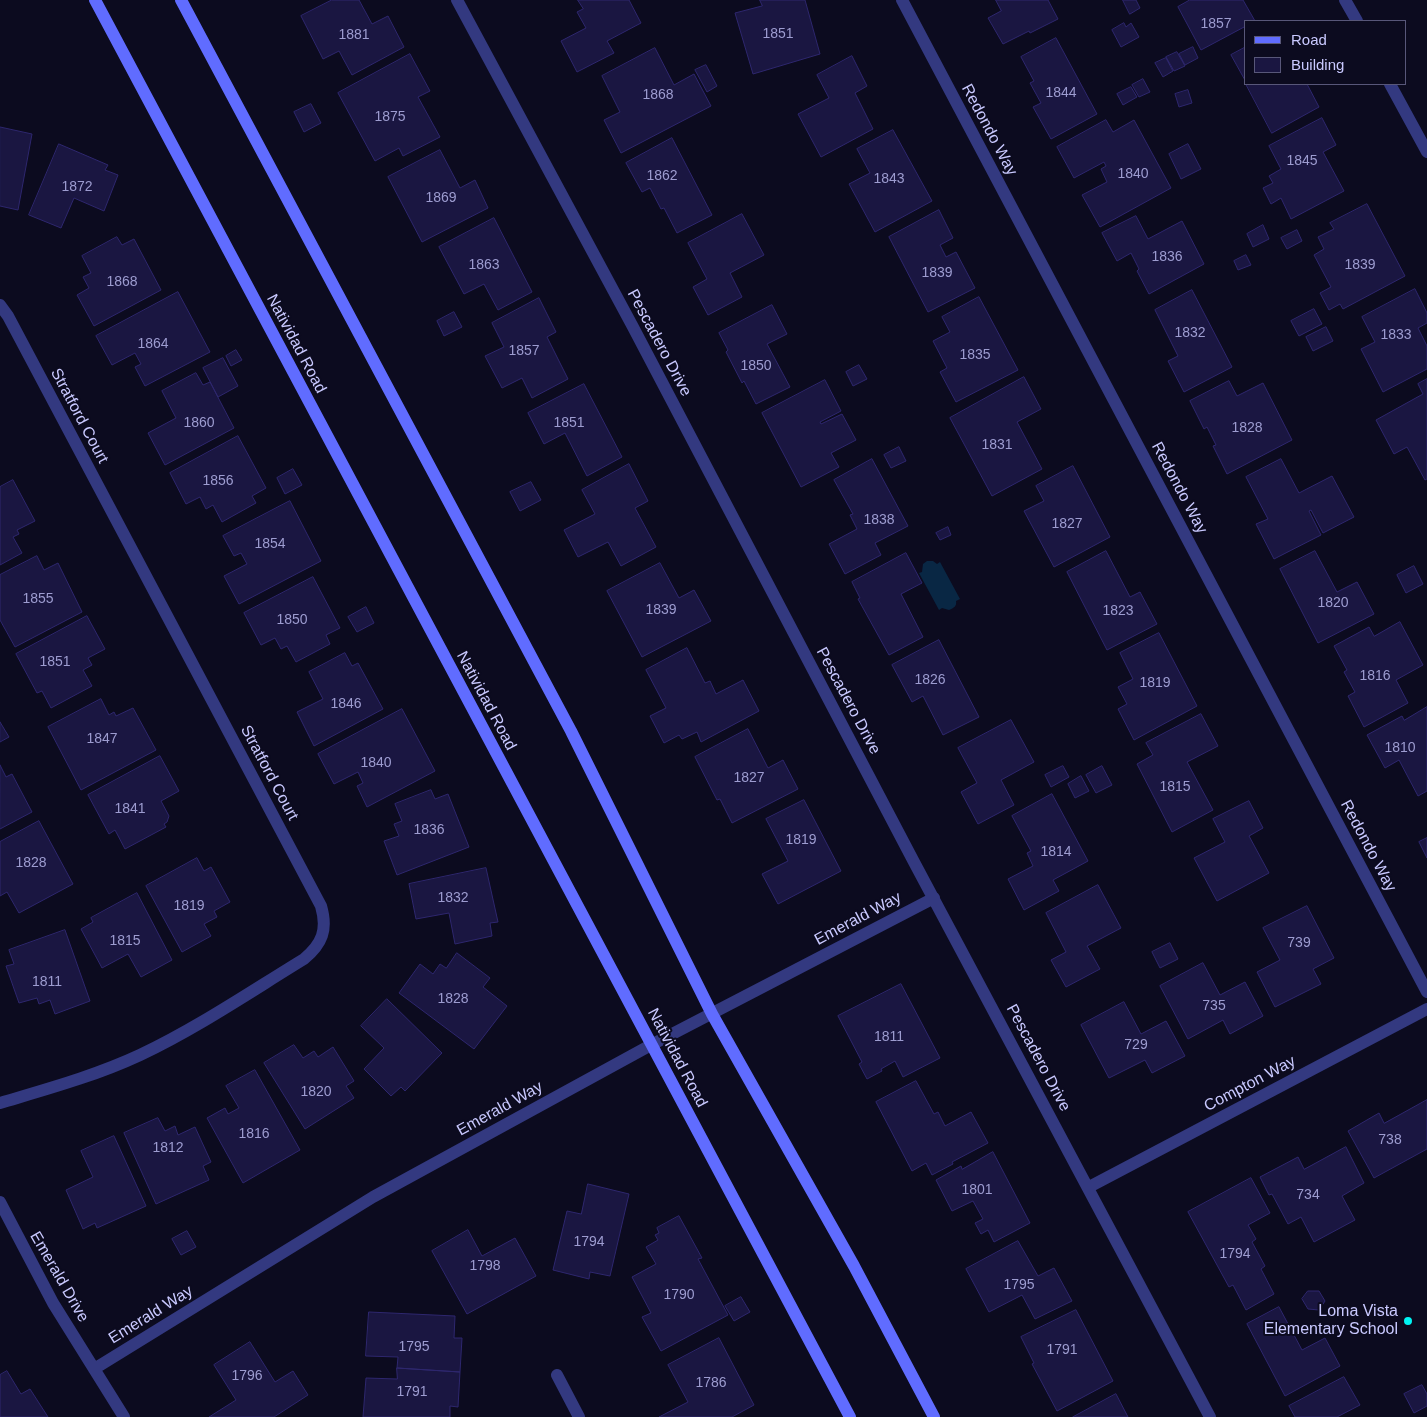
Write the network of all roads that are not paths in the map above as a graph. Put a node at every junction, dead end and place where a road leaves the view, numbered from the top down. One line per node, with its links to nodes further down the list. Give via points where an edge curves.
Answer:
1 (94, 0): 14 (main road, Natividad Road)
2 (181, 0): 13 (main road, via 571,731)
3 (457, 0): 10 (street, Pescadero Drive)
4 (902, 0): 11 (street, Redondo Way)
5 (1345, 0): 6 (street)
6 (1355, 20)
7 (1391, 85): 8 (street)
8 (1427, 152)
9 (0, 305): 15 (street, Stratford Court, via 324,915 319,943 304,959 178,1036 100,1071)
10 (934, 898): 13 (street, Emerald Way); 16 (street, Pescadero Drive)
11 (1427, 992)
12 (1427, 1009): 16 (street, Compton Way)
13 (712, 1014): 14 (street, Emerald Way); 23 (main road, via 854,1266)
14 (651, 1045): 18 (street, Emerald Way, via 373,1197); 22 (main road, Natividad Road)
15 (0, 1103)
16 (1089, 1187): 24 (street, Pescadero Drive)
17 (0, 1202): 18 (street, Emerald Drive, via 53,1303)
18 (94, 1369): 20 (street, Emerald Drive)
19 (557, 1375): 21 (street)
20 (124, 1417)
21 (579, 1417)
22 (850, 1417)
23 (934, 1417)
24 (1210, 1417)

